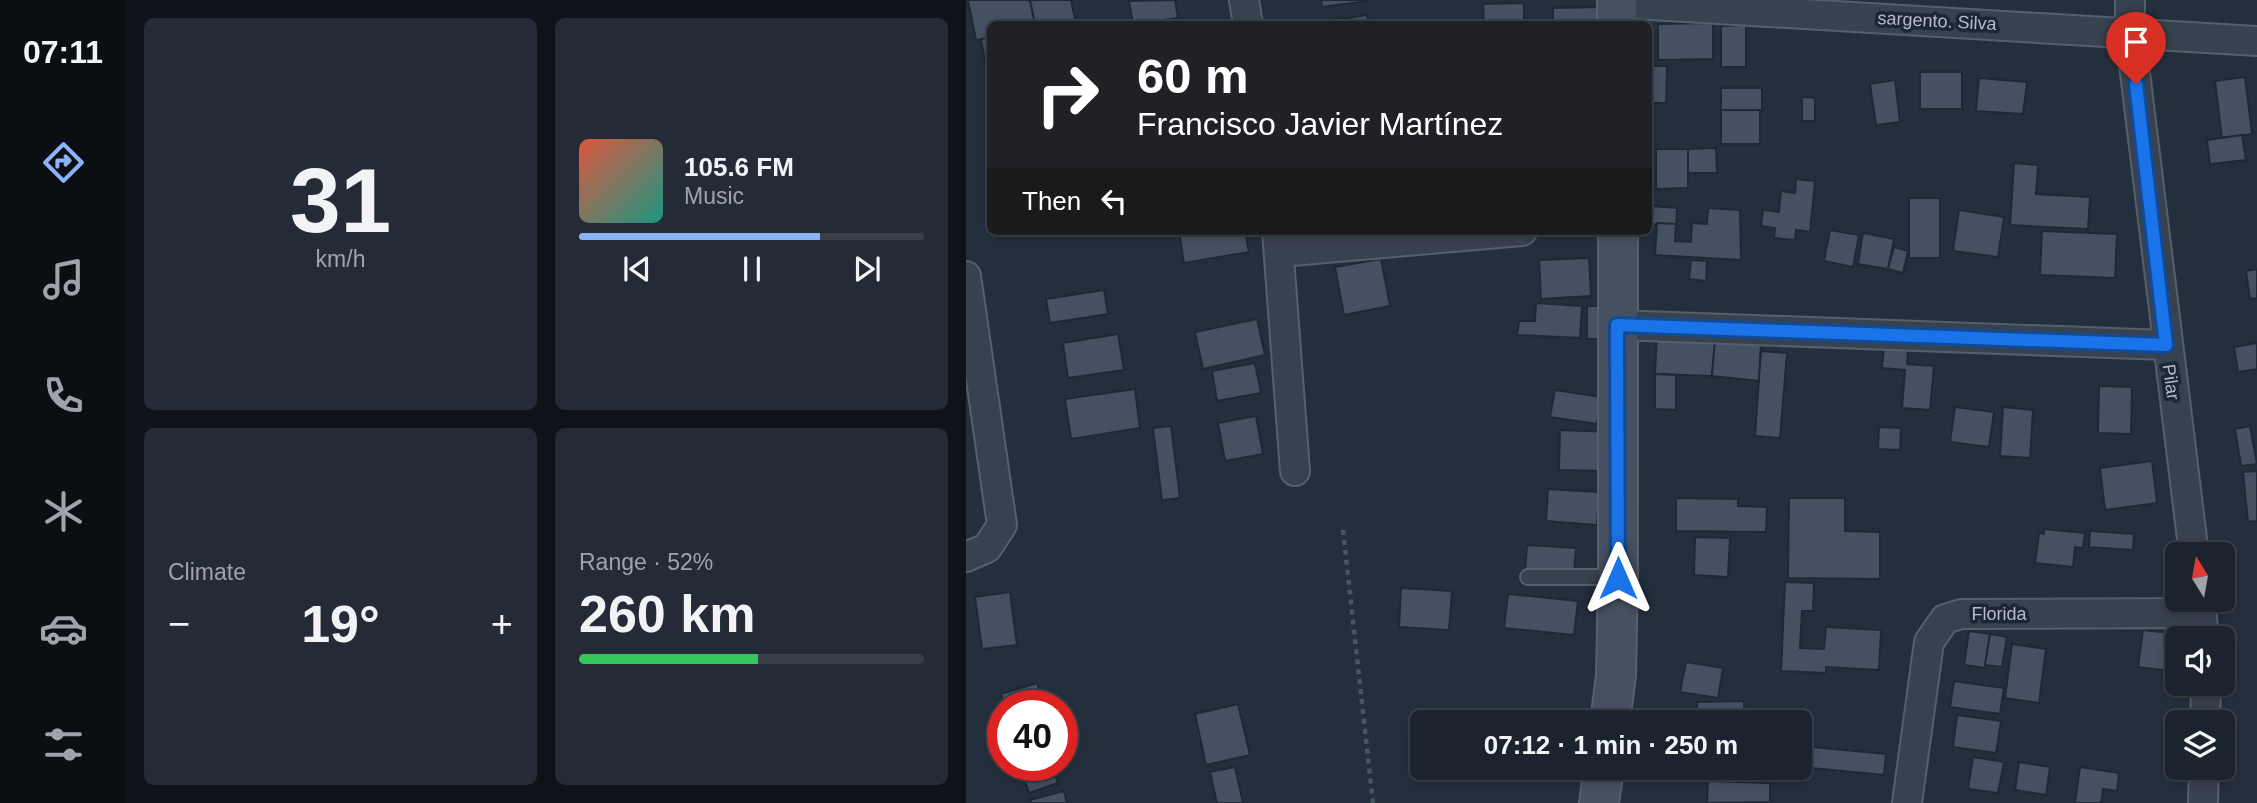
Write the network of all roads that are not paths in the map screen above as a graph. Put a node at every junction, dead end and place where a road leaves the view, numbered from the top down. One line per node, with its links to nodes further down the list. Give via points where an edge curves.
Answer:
1 (1244, 0): 4 (street)
2 (2130, 0): 5 (street, Pilar)
3 (1617, 9): 5 (street, sargento. Silva)
4 (1248, 21)
5 (2130, 32): 6 (street, sargento. Silva); 12 (street, Pilar)
6 (2257, 41)
7 (1425, 235): 9 (street)
8 (1618, 235): 11 (street)
9 (1279, 241): 13 (street)
10 (966, 276): 15 (street, via 1002,525 987,548)
11 (1617, 325): 12 (street); 17 (street)
12 (2166, 345): 14 (street, Pilar)
13 (1295, 471)
14 (2192, 542)
15 (966, 557)
16 (1528, 577): 17 (lane)
17 (1618, 578): 19 (street)
18 (2202, 617): 23 (street, Florida, via 1961,614 1945,619 1929,642)
19 (1612, 710)
20 (1602, 780): 22 (street)
21 (2204, 780): 24 (street)
22 (1599, 803)
23 (1907, 803)
24 (2203, 803)

